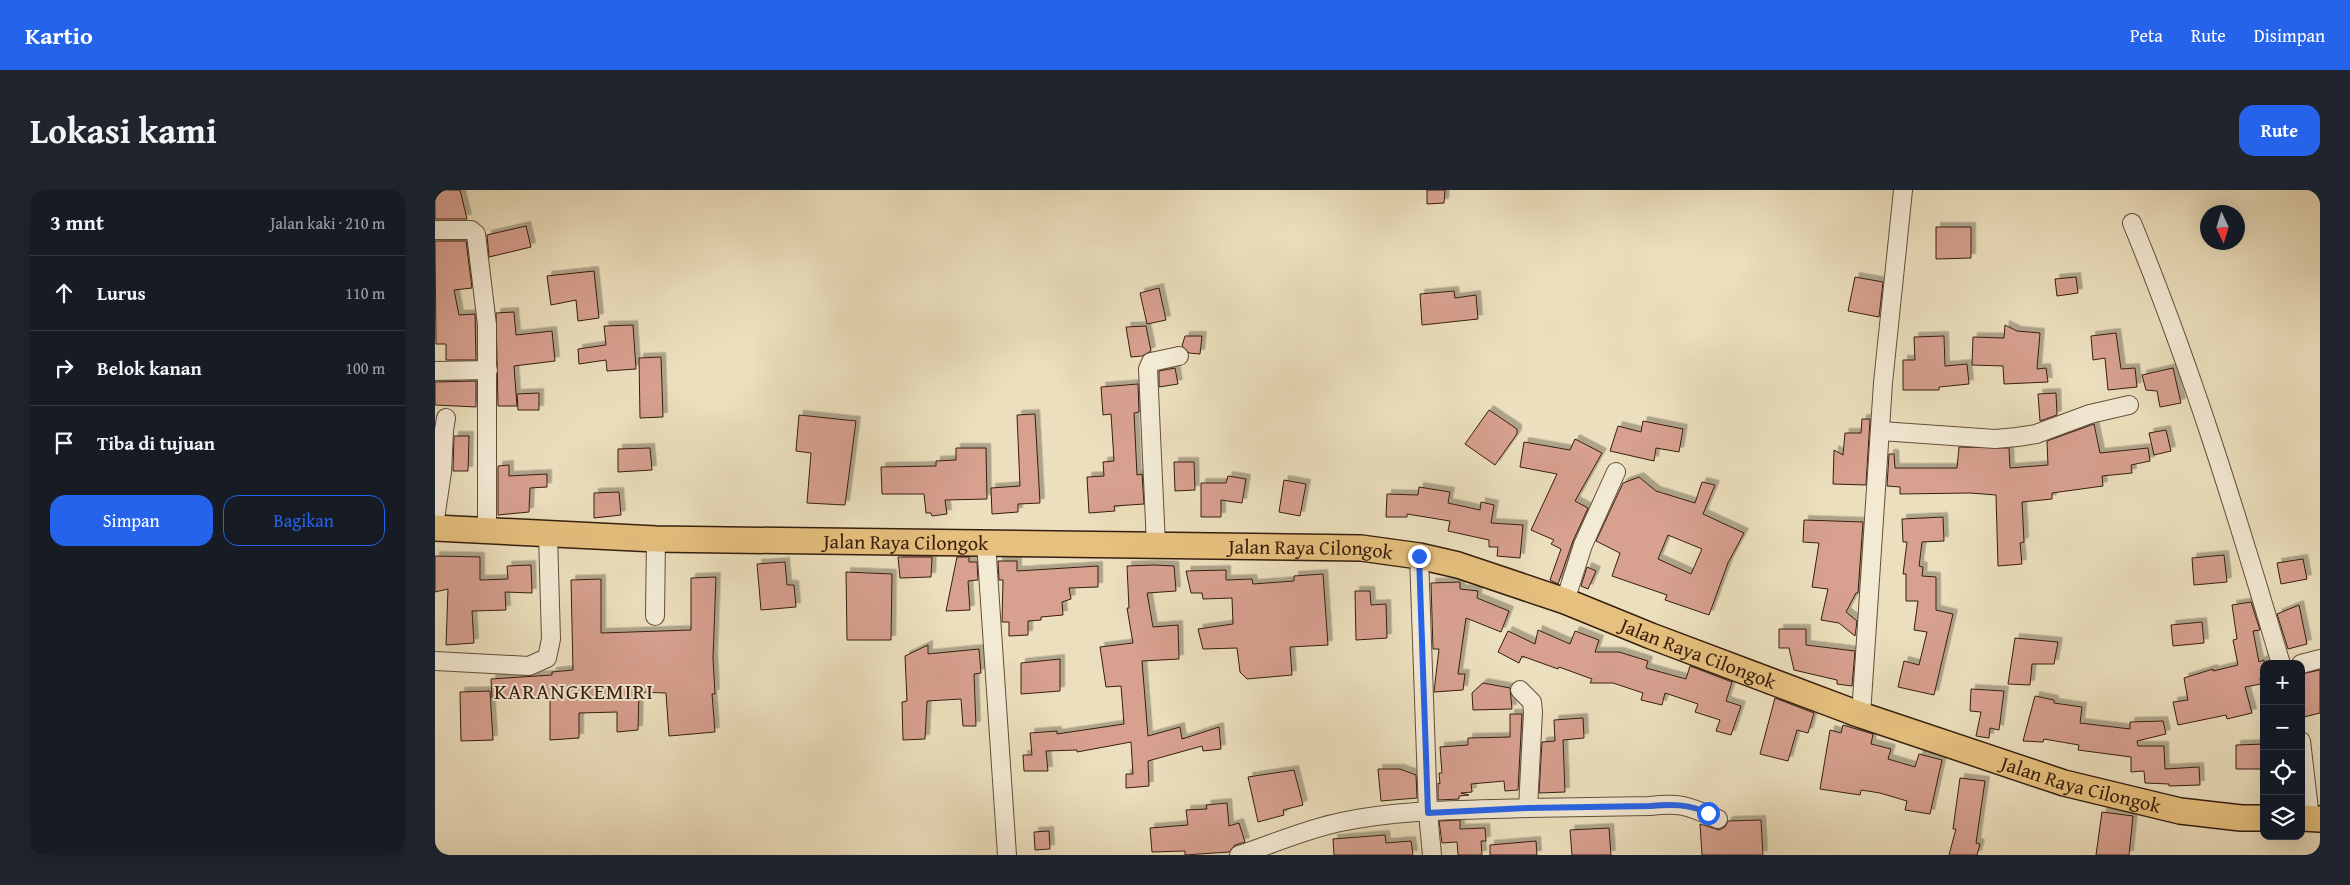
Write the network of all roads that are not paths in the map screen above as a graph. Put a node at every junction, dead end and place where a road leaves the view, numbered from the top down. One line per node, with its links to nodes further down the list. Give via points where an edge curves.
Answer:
1 (1903, 190): 9 (street)
2 (2132, 223): 22 (street, via 2195,387)
3 (435, 230): 5 (street, via 471,230 476,234 486,302)
4 (1179, 356): 17 (street, via 1151,362 1148,369)
5 (487, 370): 6 (street); 13 (street)
6 (435, 371)
7 (2129, 405): 9 (street, via 2017,438)
8 (446, 418): 11 (street)
9 (1881, 431): 26 (street)
10 (1616, 472): 19 (street, via 1583,545)
11 (435, 520)
12 (435, 528): 13 (highway, Jalan Raya Cilongok)
13 (487, 532): 14 (highway, Jalan Raya Cilongok)
14 (548, 535): 15 (highway, Jalan Raya Cilongok); 23 (street, via 551,639 547,658 529,666)
15 (655, 539): 16 (highway, Jalan Raya Cilongok); 20 (street)
16 (986, 542): 17 (highway, Jalan Raya Cilongok); 33 (street)
17 (1156, 546): 18 (highway, Jalan Raya Cilongok, via 1361,548)
18 (1419, 556): 19 (highway, Jalan Raya Cilongok); 29 (street)
19 (1565, 601): 26 (highway, Jalan Raya Cilongok)
20 (655, 616)
21 (2320, 659): 24 (street)
22 (2280, 660)
23 (435, 661)
24 (2305, 663)
25 (1520, 690): 28 (street, via 1532,702 1533,712)
26 (1861, 715): 31 (highway, Jalan Raya Cilongok, via 2037,774 2123,798 2180,812)
27 (2302, 750): 32 (street)
28 (1528, 808): 29 (street); 30 (street, via 1670,804 1702,810)
29 (1428, 813): 34 (street, via 1383,815 1341,822); 35 (street)
30 (1718, 818)
31 (2260, 818)
32 (2310, 819)
33 (1007, 855)
34 (1239, 855)
35 (1432, 855)

